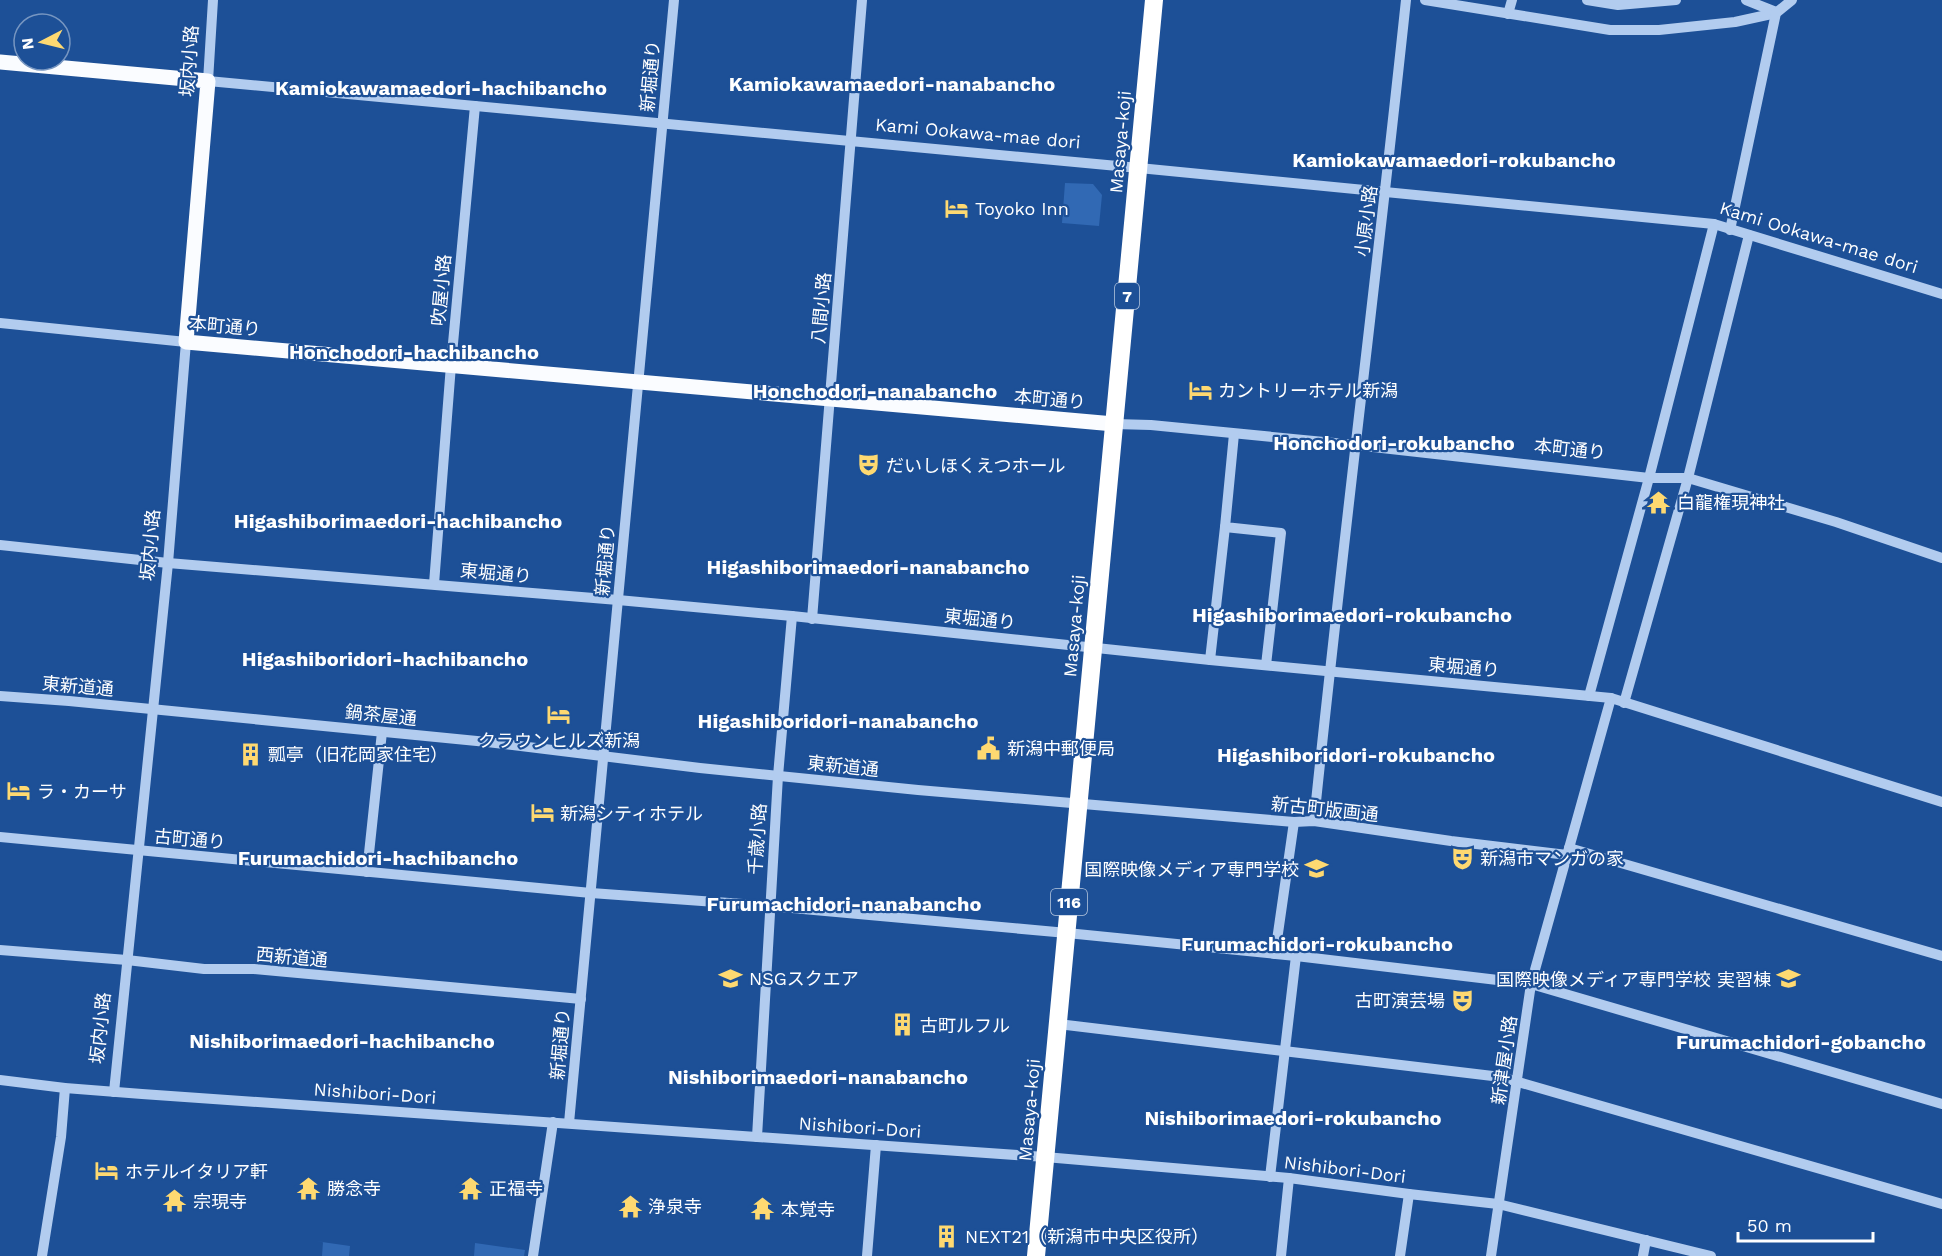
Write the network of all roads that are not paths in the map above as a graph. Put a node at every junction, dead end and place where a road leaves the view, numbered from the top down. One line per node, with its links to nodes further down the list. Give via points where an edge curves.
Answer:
1 (213, 0): 16 (street, 坂内小路)
2 (674, 0): 18 (street, 新堀通り)
3 (862, 0): 19 (street, 八間小路)
4 (1154, 0): 20 (highway, Masaya-koji / 7)
5 (1406, 0): 21 (street, 小原小路)
6 (1425, 0): 14 (street)
7 (1512, 0): 14 (street)
8 (1587, 0): 9 (street, via 1618,5)
9 (1676, 0)
10 (1746, 0): 13 (street)
11 (1776, 0): 13 (street)
12 (1792, 0): 13 (street)
13 (1776, 13): 14 (street, via 1735,22 1659,30 1610,30); 23 (street)
14 (1508, 14)
15 (0, 62): 16 (main road, Kami Ookawa-mae dori)
16 (208, 81): 17 (street, Kami Ookawa-mae dori); 27 (main road, 坂内小路)
17 (475, 106): 18 (street, Kami Ookawa-mae dori); 28 (street, 吹屋小路)
18 (663, 123): 19 (street, Kami Ookawa-mae dori); 29 (street, 新堀通り)
19 (852, 141): 20 (street, Kami Ookawa-mae dori); 30 (street, 八間小路)
20 (1139, 168): 21 (street, Kami Ookawa-mae dori); 31 (highway, Masaya-koji / 7)
21 (1386, 191): 22 (street, Kami Ookawa-mae dori); 33 (street, 小原小路)
22 (1714, 224): 23 (street, Kami Ookawa-mae dori); 34 (street)
23 (1730, 230): 24 (street, Kami Ookawa-mae dori)
24 (1749, 235): 25 (street, Kami Ookawa-mae dori); 35 (street)
25 (1942, 294)
26 (0, 323): 27 (street, 本町通り)
27 (186, 342): 28 (main road, 本町通り); 39 (street, 坂内小路)
28 (451, 365): 29 (main road, 本町通り); 40 (street, 吹屋小路)
29 (639, 382): 30 (main road, 本町通り); 41 (street, 新堀通り)
30 (830, 399): 31 (main road, 本町通り); 43 (street, 八間小路)
31 (1114, 424): 32 (street, 本町通り); 44 (highway, Masaya-koji / 116)
32 (1234, 434): 33 (street, 本町通り); 36 (street)
33 (1355, 445): 34 (street, 本町通り); 47 (street, 小原小路)
34 (1650, 478): 35 (street, 本町通り); 49 (street)
35 (1688, 478): 38 (street, 本町通り); 51 (street)
36 (1225, 527): 45 (street); 46 (street, via 1281,533)
37 (0, 545): 39 (street, 東堀通り)
38 (1942, 558)
39 (168, 563): 40 (street, 東堀通り); 52 (street, 坂内小路)
40 (434, 584): 41 (street, 東堀通り)
41 (618, 600): 42 (street, 東堀通り); 54 (street, 新堀通り)
42 (792, 616): 43 (street, 東堀通り); 55 (street, 千歳小路)
43 (812, 619): 44 (street, 東堀通り)
44 (1094, 647): 45 (street, 東堀通り); 57 (highway, Masaya-koji / 116)
45 (1210, 660): 46 (street, 東堀通り)
46 (1266, 665): 47 (street, 東堀通り)
47 (1330, 671): 49 (street, 東堀通り); 58 (street, 小原小路)
48 (0, 696): 52 (street, 東新道通)
49 (1589, 696): 50 (street, 東堀通り)
50 (1611, 698): 51 (street, 東堀通り); 62 (street, 新津屋小路)
51 (1624, 703): 56 (street, 東堀通り)
52 (154, 710): 53 (street, 鍋茶屋通); 61 (street, 坂内小路)
53 (382, 732): 54 (street, 鍋茶屋通); 63 (street)
54 (604, 757): 55 (street, 東新道通); 64 (street, 新堀通り)
55 (778, 776): 57 (street, 東新道通); 65 (street, 千歳小路)
56 (1942, 802)
57 (1079, 804): 59 (street, 新古町版画通); 66 (highway, Masaya-koji / 116)
58 (1314, 821): 59 (street, 新古町版画通); 62 (street, 新古町版画通, via 1451,841)
59 (1294, 822): 68 (street)
60 (0, 837): 61 (street, 古町通り)
61 (138, 851): 63 (street, 古町通り); 71 (street, 坂内小路)
62 (1568, 851): 70 (street, 新古町版画通); 72 (street, 新津屋小路)
63 (367, 872): 64 (street, 古町通り)
64 (591, 893): 65 (street, 古町通り); 73 (street, 新堀通り)
65 (770, 906): 66 (street, 古町通り); 83 (street, 千歳小路)
66 (1067, 933): 68 (street, 古町通り); 74 (highway, Masaya-koji / 116)
67 (0, 950): 71 (street, 西新道通)
68 (1275, 954): 69 (street, 古町通り)
69 (1296, 956): 72 (street, 古町通り); 75 (street)
70 (1942, 956)
71 (127, 960): 73 (street, 西新道通); 79 (street, 坂内小路)
72 (1532, 984): 77 (street, 新津屋小路); 80 (street, 古町通り)
73 (581, 999): 82 (street, 新堀通り)
74 (1058, 1024): 75 (street); 85 (highway, Masaya-koji / 116)
75 (1285, 1053): 77 (street, via 1501,1077); 86 (street)
76 (0, 1080): 78 (street, Nishibori-Dori)
77 (1518, 1083): 89 (street, 新津屋小路); 90 (street)
78 (65, 1088): 79 (street, Nishibori-Dori); 92 (street)
79 (114, 1092): 81 (street, Nishibori-Dori)
80 (1942, 1104)
81 (553, 1122): 82 (street, Nishibori-Dori); 93 (street)
82 (570, 1124): 83 (street, Nishibori-Dori)
83 (757, 1137): 84 (street, Nishibori-Dori)
84 (876, 1145): 85 (street, Nishibori-Dori); 94 (street)
85 (1045, 1157): 86 (street, Nishibori-Dori); 95 (highway, Masaya-koji / 116)
86 (1270, 1177): 87 (street, Nishibori-Dori)
87 (1289, 1178): 88 (street, Nishibori-Dori); 96 (street)
88 (1409, 1194): 89 (street, Nishibori-Dori); 97 (street)
89 (1498, 1204): 91 (street, Nishibori-Dori); 98 (street, 新津屋小路)
90 (1942, 1204)
91 (1646, 1240): 99 (street); 100 (street, Nishibori-Dori)
92 (42, 1256)
93 (533, 1256)
94 (867, 1256)
95 (1036, 1256)
96 (1281, 1256)
97 (1400, 1256)
98 (1491, 1256)
99 (1643, 1256)
100 (1711, 1256)

